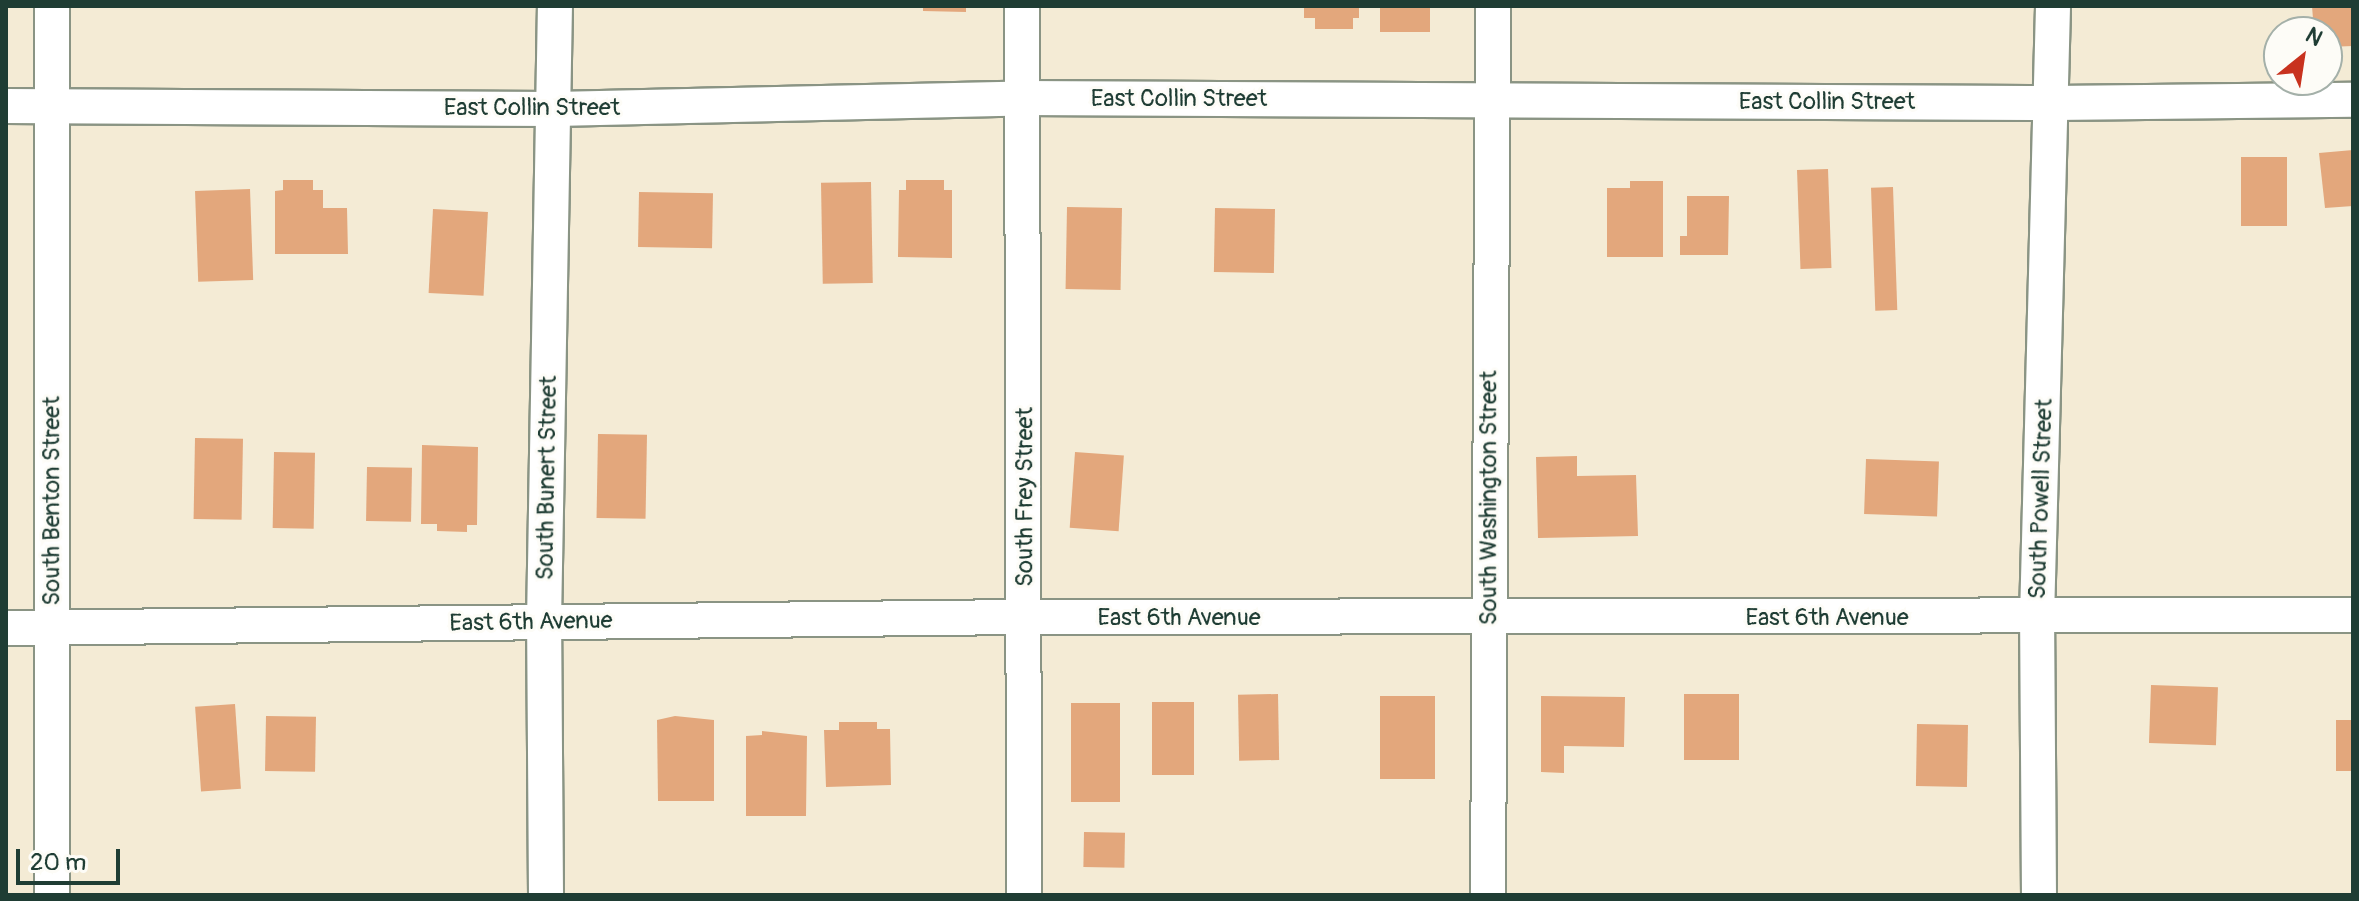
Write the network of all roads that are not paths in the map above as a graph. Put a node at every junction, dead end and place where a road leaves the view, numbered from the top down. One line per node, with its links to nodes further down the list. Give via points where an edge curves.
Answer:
1 (52, 6): 11 (street, South Benton Street)
2 (555, 6): 12 (street, South Bunert Street)
3 (1022, 6): 6 (street, South Frey Street)
4 (1493, 6): 7 (street, South Washington Street)
5 (2053, 6): 9 (street, South Powell Street)
6 (1022, 98): 7 (street, East Collin Street); 12 (street, East Collin Street); 14 (street, South Frey Street)
7 (1492, 100): 9 (street, East Collin Street); 16 (street, South Washington Street)
8 (2353, 100): 9 (street, East Collin Street)
9 (2054, 103): 15 (street, South Powell Street)
10 (6, 106): 11 (street, East Collin Street)
11 (51, 106): 12 (street, East Collin Street); 19 (street, South Benton Street)
12 (555, 109): 17 (street, South Bunert Street)
13 (2353, 615): 15 (street, East 6th Avenue)
14 (1026, 617): 16 (street, East 6th Avenue); 17 (street, East 6th Avenue); 22 (street, South Frey Street)
15 (2037, 618): 16 (street, East 6th Avenue); 24 (street, South Powell Street)
16 (1488, 619): 23 (street, South Washington Street)
17 (544, 622): 19 (street, East 6th Avenue); 21 (street, South Bunert Street)
18 (6, 628): 19 (street, East 6th Avenue)
19 (53, 629): 20 (street, South Benton Street)
20 (52, 895)
21 (546, 895)
22 (1024, 895)
23 (1488, 895)
24 (2039, 895)

